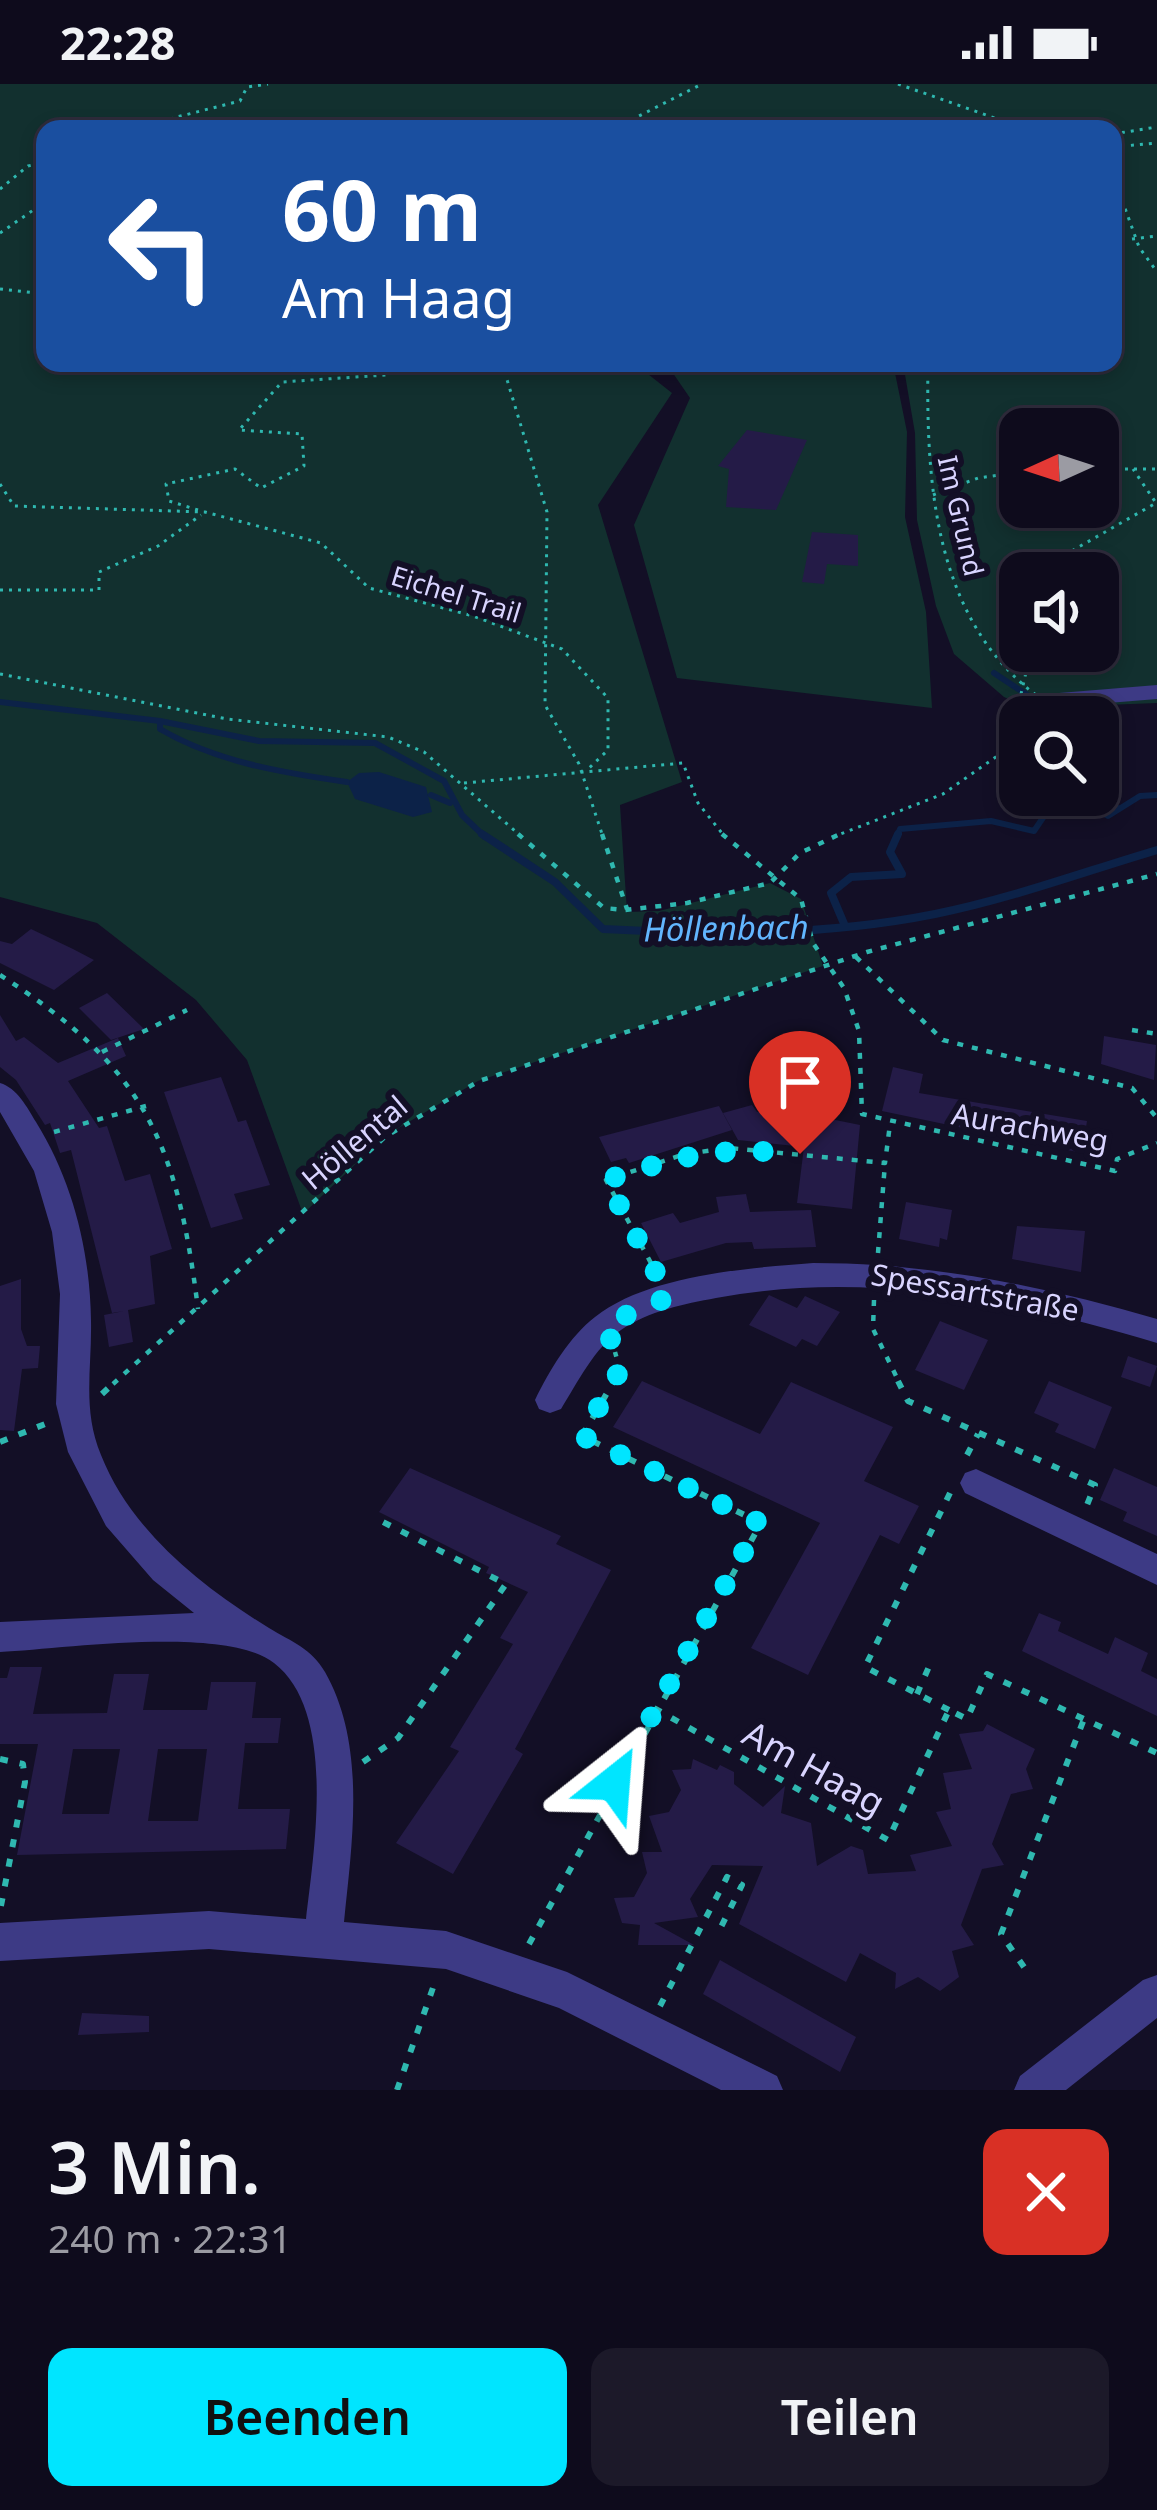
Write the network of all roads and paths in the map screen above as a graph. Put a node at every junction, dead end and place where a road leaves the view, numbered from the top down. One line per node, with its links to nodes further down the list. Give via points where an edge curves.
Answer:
1 (268, 84): 4 (path, via 247,87 240,101)
2 (702, 84): 5 (path)
3 (898, 84): 6 (path)
4 (170, 120)
5 (632, 120)
6 (1000, 120)
7 (1157, 127): 8 (path)
8 (1122, 133)
9 (1157, 143): 10 (path)
10 (1122, 147)
11 (36, 164): 12 (path)
12 (0, 189)
13 (1122, 205): 17 (path)
14 (36, 208): 15 (path)
15 (0, 233)
16 (1157, 236): 17 (path)
17 (1132, 239): 18 (path)
18 (1157, 272)
19 (0, 290): 20 (path)
20 (36, 294)
21 (394, 372): 30 (path, via 282,382 239,430 302,434 304,466 261,488 236,469 166,484 169,501)
22 (505, 372): 33 (path, via 547,512)
23 (928, 372): 29 (path, Im Grund)
24 (1119, 469): 25 (path)
25 (1133, 469): 26 (path); 31 (path, via 1156,503)
26 (1157, 469)
27 (999, 476): 29 (path)
28 (0, 484): 30 (path, Eichel Trail, via 14,506)
29 (933, 495): 36 (path, Im Grund, via 967,622)
30 (205, 512): 32 (path, via 158,546 99,572 99,590); 33 (path, Eichel Trail, via 321,543 369,588)
31 (1078, 552)
32 (0, 590)
33 (543, 642): 41 (path, via 545,705); 41 (path, Eichel Trail, via 562,649 608,698 608,750)
34 (1026, 672): 36 (path)
35 (0, 674): 42 (path, via 227,719 388,737 424,752)
36 (1022, 691): 38 (path, Im Grund)
37 (1157, 692): 39 (street)
38 (1043, 696)
39 (1108, 696)
40 (999, 755): 44 (path, via 939,797 781,866)
41 (582, 774): 42 (path); 44 (path, via 683,763 694,802); 45 (path)
42 (462, 783): 45 (path, via 604,908)
43 (1157, 874): 46 (path, Höllental)
44 (770, 883): 45 (path); 47 (path, via 801,899)
45 (627, 911)
46 (855, 956): 47 (path, Höllental); 55 (path, via 943,1040 1132,1088)
47 (824, 965): 56 (path, via 844,988 863,1054 862,1114); 63 (path, Höllental, via 534,1059 435,1106 386,1137)
48 (0, 975): 52 (path, via 63,1012)
49 (188, 1010): 52 (path)
50 (1132, 1030): 51 (path)
51 (1157, 1034)
52 (102, 1052): 54 (path)
53 (0, 1094): 67 (street, via 32,1138 67,1240 75,1280)
54 (146, 1106): 57 (path); 63 (path, via 178,1178)
55 (1157, 1118)
56 (890, 1124): 58 (path, Aurachweg, via 1115,1171 1117,1159); 59 (path)
57 (58, 1130)
58 (1157, 1143)
59 (885, 1163): 60 (path); 62 (path, via 729,1148 606,1180)
60 (880, 1232)
61 (876, 1274): 62 (street, Spessartstraße, via 766,1275); 65 (street, Spessartstraße, via 1045,1300); 68 (path, via 873,1329 908,1401)
62 (669, 1297): 64 (street, Spessartstraße)
63 (198, 1309): 67 (path, Höllental)
64 (606, 1324): 66 (street); 78 (path, via 620,1370 582,1436 760,1523)
65 (1157, 1331)
66 (550, 1400)
67 (73, 1414): 69 (path, Höllental); 74 (street, via 102,1497 130,1535 164,1574)
68 (977, 1434): 70 (path); 72 (path, via 1095,1485)
69 (0, 1442)
70 (963, 1479): 72 (street); 77 (path, via 866,1667)
71 (381, 1520): 83 (path, via 506,1584 398,1738 378,1756)
72 (1078, 1530): 73 (street)
73 (1157, 1570)
74 (253, 1635): 75 (street); 83 (street, via 290,1658 317,1692)
75 (0, 1637)
76 (932, 1662): 77 (path)
77 (916, 1694): 79 (path)
78 (654, 1708): 79 (path, Am Haag, via 888,1840); 89 (path)
79 (949, 1711): 80 (path, Am Haag, via 967,1719 987,1674)
80 (1084, 1719): 81 (path); 88 (path, via 1001,1934)
81 (1157, 1753)
82 (0, 1759): 84 (path, via 23,1764 26,1782)
83 (334, 1766): 86 (street)
84 (0, 1911)
85 (718, 1931): 92 (path, via 742,1885 727,1876)
86 (323, 1938): 87 (street, via 209,1930); 89 (street, via 446,1950)
87 (0, 1942)
88 (1024, 1967)
89 (515, 1970): 92 (street)
90 (1157, 1994): 95 (street)
91 (426, 2013): 93 (path)
92 (648, 2028): 94 (street)
93 (397, 2090)
94 (763, 2090)
95 (1034, 2090)

